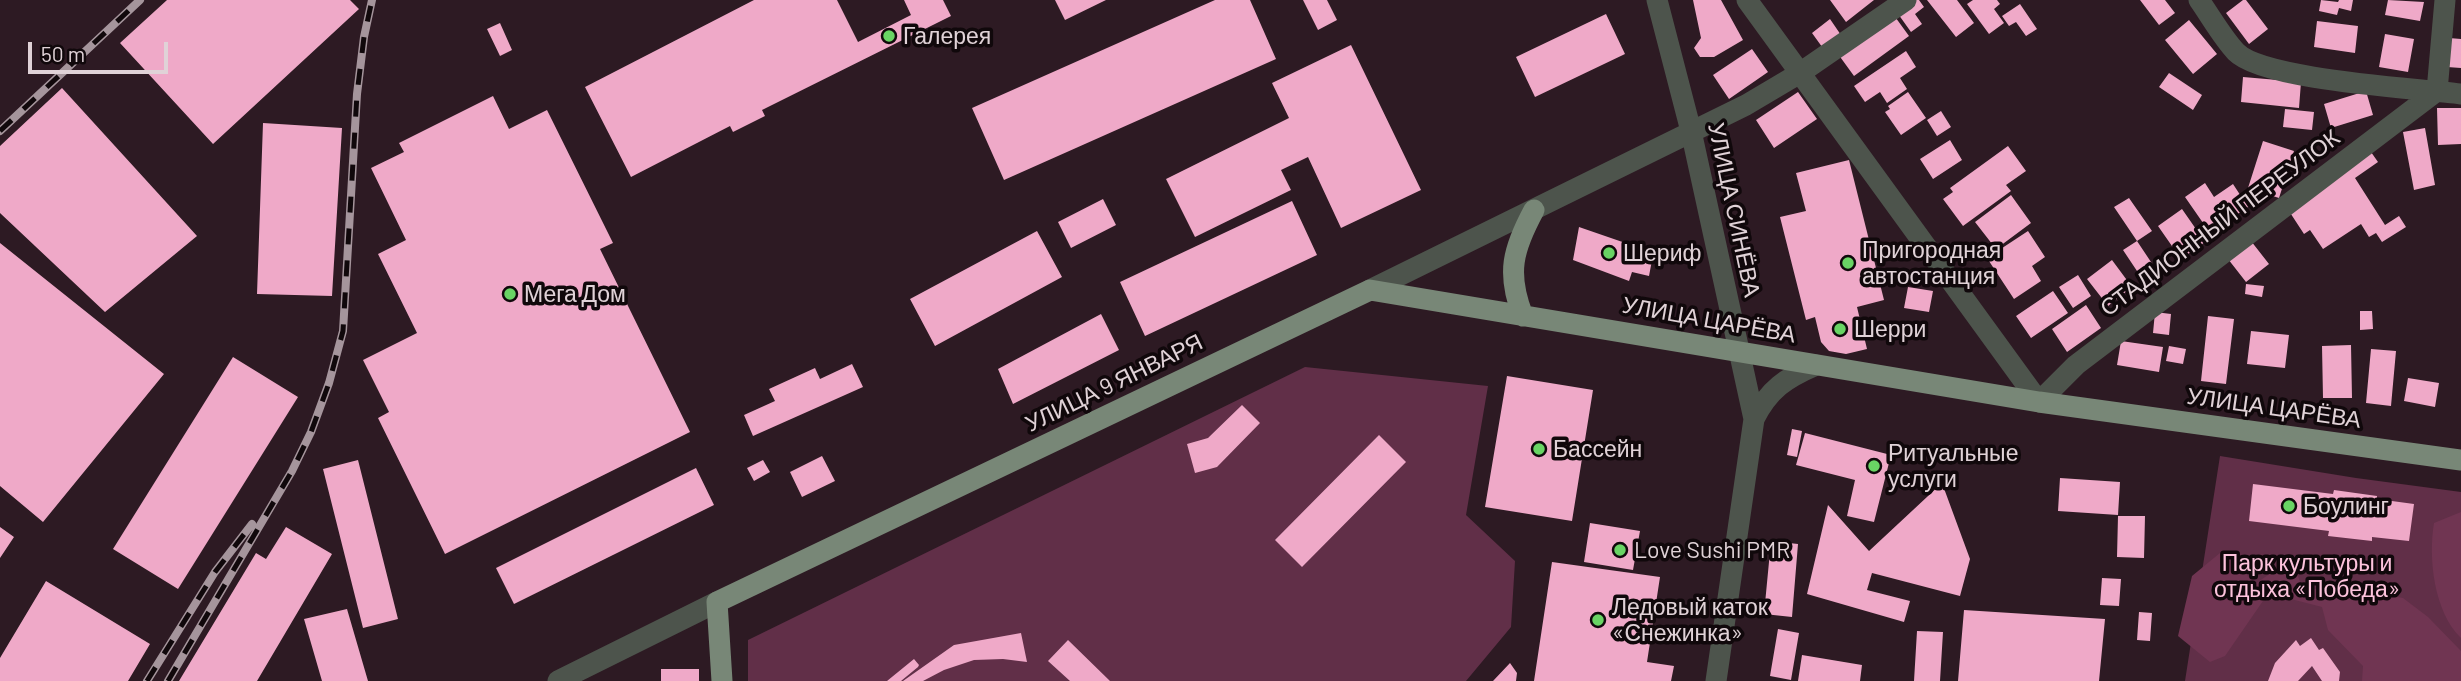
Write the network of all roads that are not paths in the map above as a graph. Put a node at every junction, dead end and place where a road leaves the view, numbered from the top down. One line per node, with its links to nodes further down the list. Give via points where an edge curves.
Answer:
1 (1657, 0): 9 (street, УЛИЦА СИНЁВА)
2 (1747, 0): 6 (street)
3 (1906, 0): 6 (street, УЛИЦА 9 ЯНВАРЯ)
4 (2199, 0): 7 (street, via 2237,54 2270,69)
5 (2445, 0): 7 (street)
6 (1800, 73): 9 (street, УЛИЦА 9 ЯНВАРЯ); 15 (street)
7 (2437, 91): 8 (street); 15 (street, СТАДИОННЫЙ ПЕРЕУЛОК, via 2076,365)
8 (2461, 94)
9 (1691, 131): 10 (street, УЛИЦА 9 ЯНВАРЯ); 13 (street, УЛИЦА СИНЁВА)
10 (1534, 210): 11 (street, УЛИЦА 9 ЯНВАРЯ); 12 (main road, via 1518,240 1513,263 1516,298)
11 (1370, 290): 12 (main road, УЛИЦА ЦАРЁВА); 18 (main road, УЛИЦА 9 ЯНВАРЯ)
12 (1523, 316): 13 (main road, УЛИЦА ЦАРЁВА)
13 (1738, 352): 14 (main road, УЛИЦА ЦАРЁВА); 16 (street, УЛИЦА СИНЁВА)
14 (1816, 365): 15 (main road, УЛИЦА ЦАРЁВА); 16 (street, via 1778,385)
15 (2039, 402): 17 (main road, УЛИЦА ЦАРЁВА)
16 (1754, 419): 21 (street, УЛИЦА СИНЁВА)
17 (2461, 460)
18 (718, 602): 19 (street, УЛИЦА 9 ЯНВАРЯ); 20 (main road)
19 (558, 681)
20 (722, 681)
21 (1716, 681)

